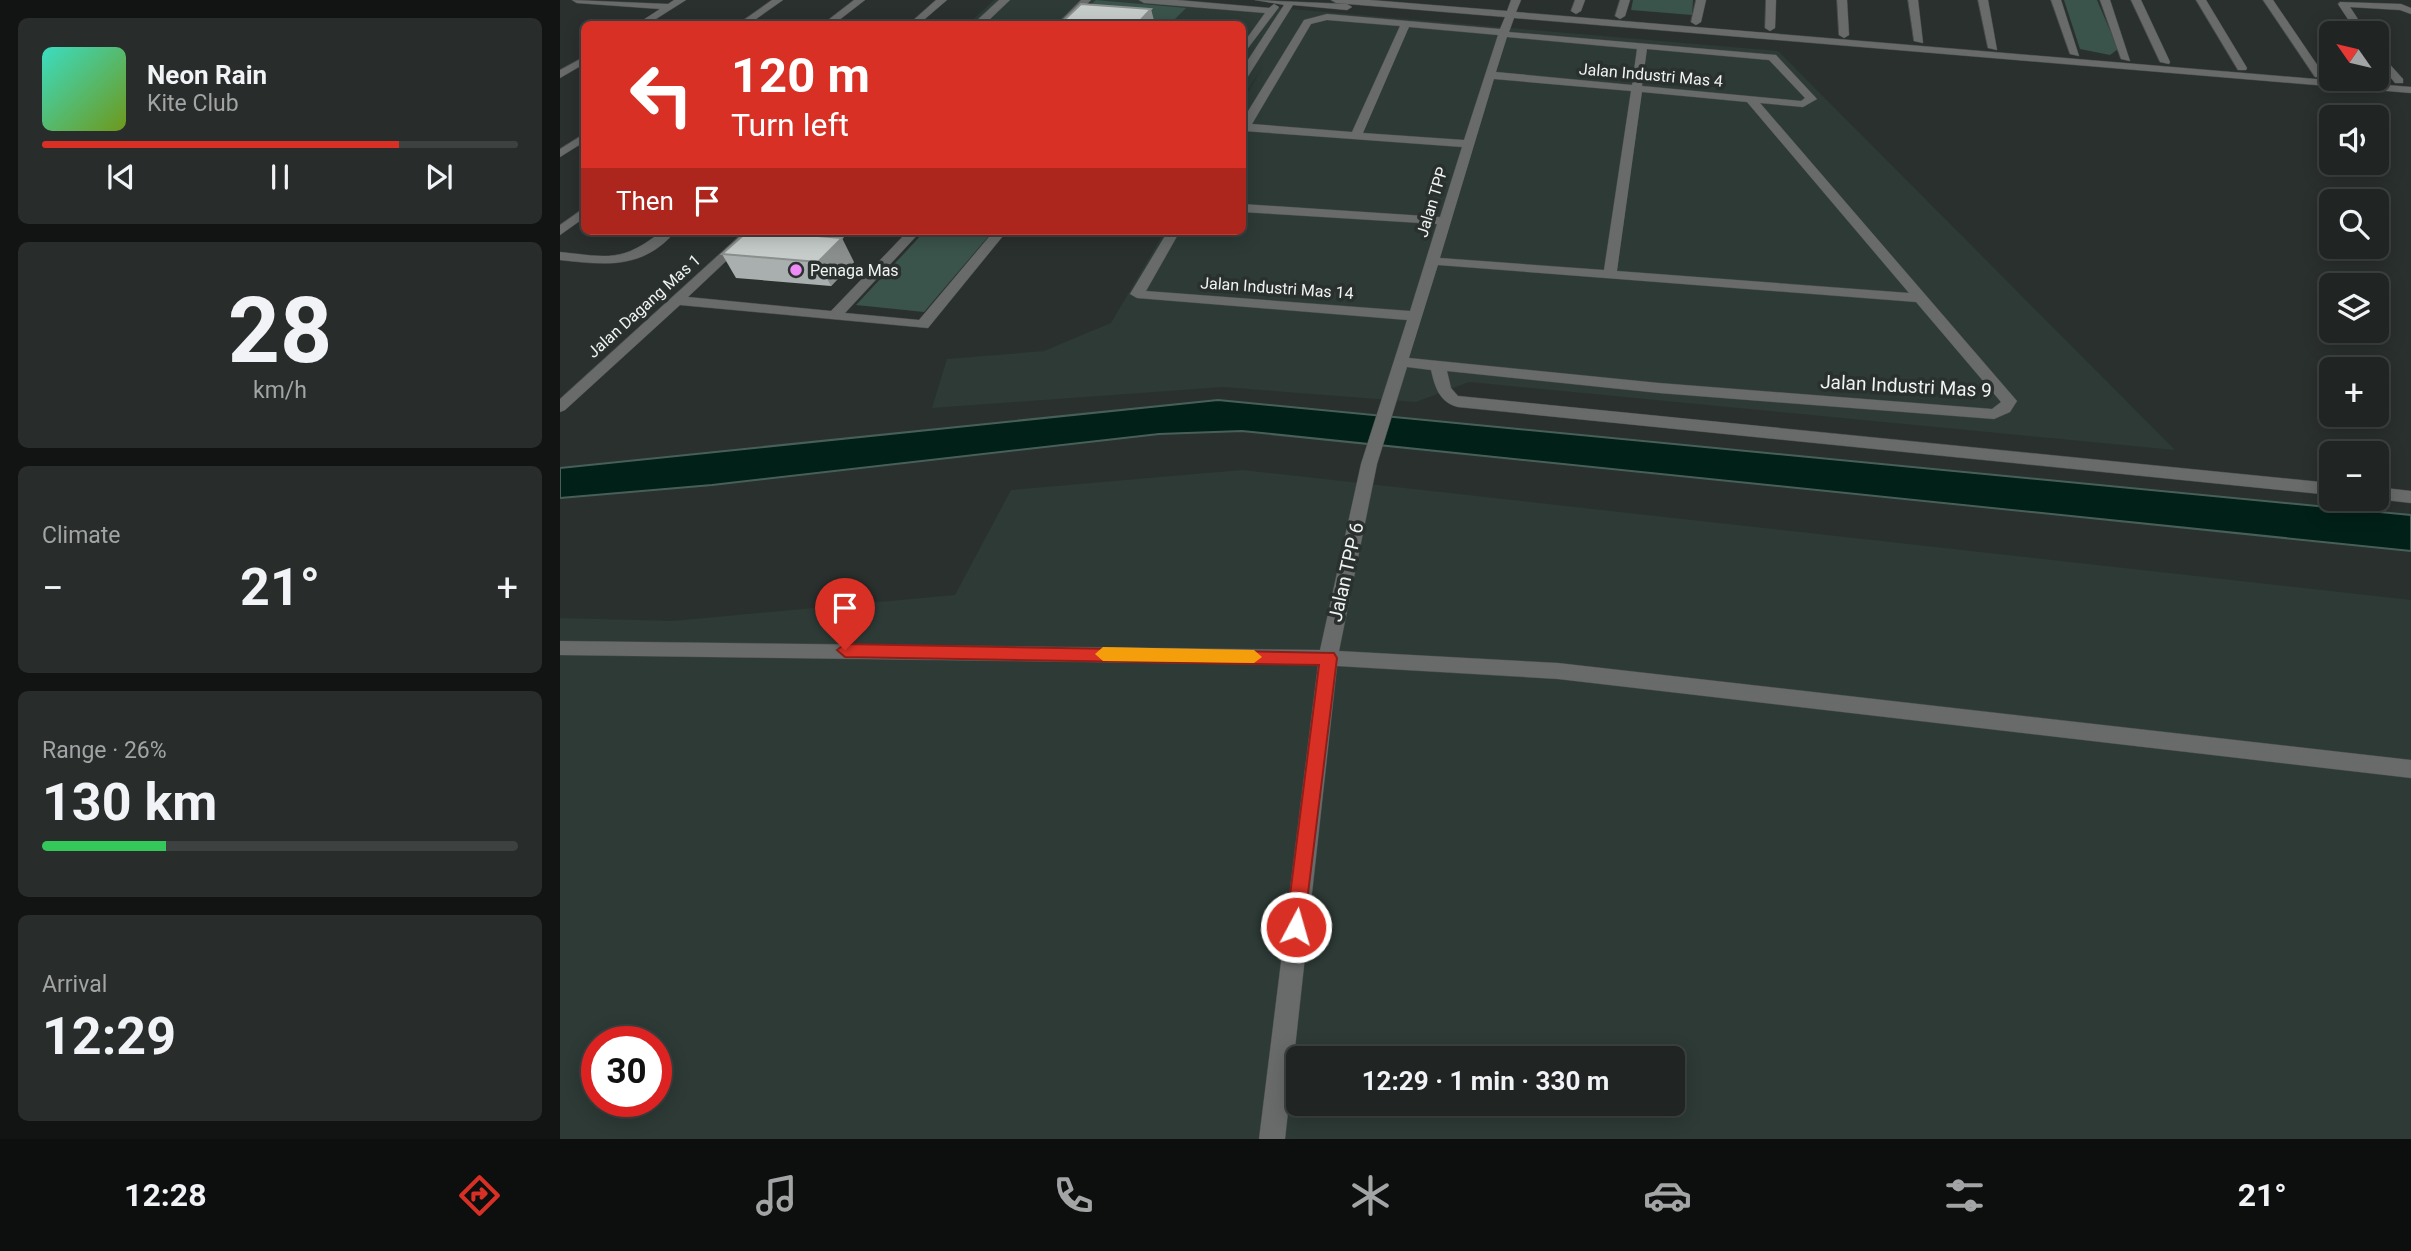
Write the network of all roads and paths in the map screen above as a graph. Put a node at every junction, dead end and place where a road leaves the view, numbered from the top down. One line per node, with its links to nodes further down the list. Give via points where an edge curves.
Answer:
1 (681, 0): 25 (street)
2 (778, 0): 33 (street)
3 (860, 0): 34 (street)
4 (942, 0): 35 (street)
5 (1005, 0): 36 (street)
6 (1086, 0): 37 (street)
7 (1144, 0): 24 (street)
8 (1260, 0): 24 (street)
9 (1336, 0): 29 (street)
10 (1580, 0): 27 (street)
11 (1625, 0): 30 (street)
12 (1701, 0): 39 (street)
13 (1771, 0): 41 (street)
14 (1842, 0): 42 (street)
15 (1913, 0): 45 (street)
16 (1983, 0): 47 (street)
17 (2056, 0): 48 (street)
18 (2105, 0): 49 (street)
19 (2136, 0): 51 (street)
20 (2201, 0): 52 (street)
21 (2268, 0): 57 (street)
22 (574, 2): 25 (street)
23 (1536, 3): 27 (street, via 1545,9)
24 (1274, 6): 26 (street); 43 (street)
25 (670, 7): 32 (street)
26 (1287, 7): 29 (street); 44 (street)
27 (1576, 11): 30 (street)
28 (2411, 11): 38 (street, via 2343,4)
29 (1479, 15): 31 (street); 31 (street, via 1497,26)
30 (1620, 16): 39 (street)
31 (1509, 18): 40 (street); 41 (street); 46 (street); 56 (street, Jalan TPP)
32 (647, 21)
33 (747, 21)
34 (832, 21)
35 (918, 21)
36 (981, 21)
37 (1065, 21)
38 (2354, 21)
39 (1696, 22): 41 (street)
40 (1406, 23): 64 (street, via 1327,18 1307,22); 66 (street)
41 (1771, 32): 42 (street); 62 (street)
42 (1844, 35): 45 (street)
43 (1247, 39): 44 (street)
44 (1266, 40): 54 (street)
45 (1919, 41): 47 (street)
46 (1643, 45): 61 (street); 63 (street, Jalan Industri Mas 4, via 1772,57 1812,99 1809,103)
47 (1993, 48): 48 (street)
48 (2075, 54): 49 (street)
49 (2126, 59): 51 (street)
50 (581, 62): 55 (street)
51 (2165, 62): 52 (street)
52 (2242, 68): 57 (street)
53 (2389, 69): 59 (street)
54 (1246, 72)
55 (560, 75)
56 (1490, 75): 61 (street, Jalan Industri Mas 4); 68 (street, Jalan TPP)
57 (2319, 75)
58 (2389, 81): 59 (street)
59 (2399, 82): 60 (street)
60 (2411, 82)
61 (1636, 89): 63 (street, Jalan Industri Mas 4); 81 (street)
62 (2411, 90)
63 (1751, 100): 82 (street, Jalan Industri Mas 9)
64 (1246, 122)
65 (1246, 127): 66 (street)
66 (1356, 136): 68 (street)
67 (581, 139): 69 (street)
68 (1469, 144): 72 (street, Jalan TPP)
69 (560, 154)
70 (1246, 208): 72 (street)
71 (581, 214): 73 (street)
72 (1445, 221): 80 (street, Jalan TPP)
73 (560, 231)
74 (665, 235): 79 (street, via 645,253 625,260)
75 (748, 235): 83 (street, Jalan Dagang Mas 1)
76 (911, 235): 85 (street)
77 (998, 235): 85 (street, via 923,326)
78 (1172, 235): 84 (street, Jalan Industri Mas 14, via 1137,293)
79 (560, 256)
80 (1432, 261): 81 (street); 84 (street, Jalan TPP)
81 (1610, 275): 82 (street)
82 (1921, 298): 87 (street, Jalan Industri Mas 9, via 2009,401 2004,409 1994,414)
83 (676, 300): 85 (street); 89 (street, Jalan Dagang Mas 1)
84 (1415, 316): 86 (street, Jalan TPP)
85 (834, 317)
86 (1401, 362): 87 (street, Jalan Industri Mas 9); 90 (street, Jalan TPP)
87 (1438, 366): 92 (street, via 1445,392 1458,402)
88 (560, 387): 89 (street)
89 (579, 389): 91 (street, Jalan Dagang Mas 1)
90 (1391, 394): 96 (street, Jalan TPP 6, via 1369,464)
91 (560, 407)
92 (2319, 488)
93 (2389, 495): 94 (street)
94 (2411, 497)
95 (560, 648): 96 (street)
96 (1328, 658): 97 (street, via 1558,671); 98 (street, Jalan TPP 6)
97 (2411, 769)
98 (1272, 1139)

